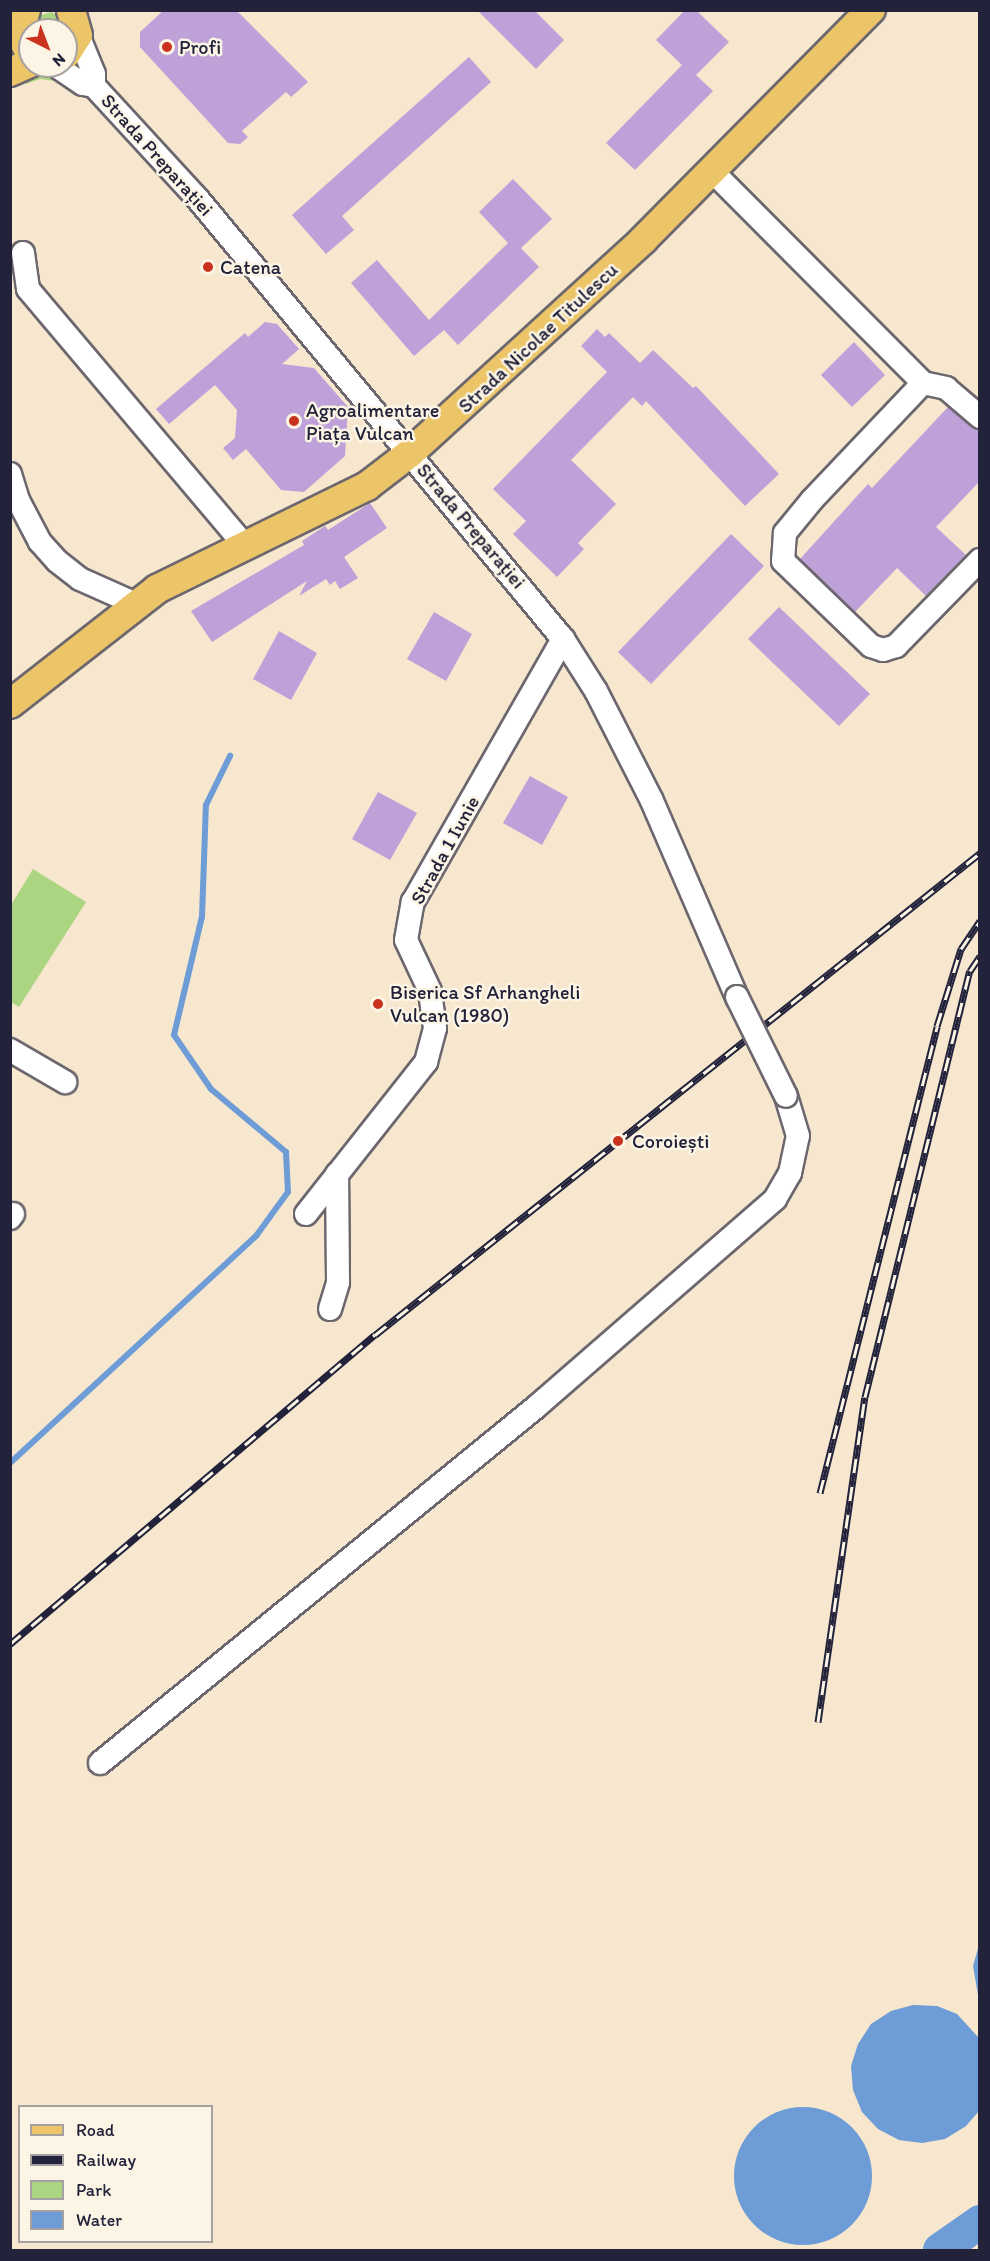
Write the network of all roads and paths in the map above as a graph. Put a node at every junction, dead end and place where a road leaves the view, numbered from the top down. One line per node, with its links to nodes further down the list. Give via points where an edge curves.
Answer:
1 (871, 10): 5 (main road, Strada Nicolae Titulescu)
2 (78, 31): 4 (street, Strada Preparației, via 94,74)
3 (73, 78): 4 (street, Strada Preparației)
4 (94, 86): 9 (street, Strada Preparației, via 198,198)
5 (711, 170): 7 (street); 9 (main road, Strada Nicolae Titulescu, via 560,319)
6 (23, 253): 11 (street, via 28,290)
7 (923, 383): 8 (street, via 946,388); 12 (street, via 785,533 783,561 871,646 883,650 896,646)
8 (980, 417)
9 (410, 453): 11 (main road, Strada Nicolae Titulescu, via 367,486); 14 (street, Strada Preparației)
10 (10, 474): 13 (street, via 18,500 40,542 57,561 80,579)
11 (245, 546): 13 (main road, Strada Nicolae Titulescu)
12 (980, 560)
13 (134, 603): 15 (main road, Strada Nicolae Titulescu)
14 (563, 639): 18 (street, Strada 1 Iunie, via 413,902 406,940 430,991 435,1028 426,1062); 21 (street, Strada Preparației, bridge, via 596,691 652,801 737,997 786,1096 798,1136 790,1173 775,1199 544,1400)
15 (10, 704)
16 (10, 1050): 17 (street)
17 (66, 1082)
18 (337, 1174): 19 (street, Strada 1 Iunie); 20 (street, via 338,1282)
19 (306, 1214)
20 (330, 1309)
21 (100, 1764)

